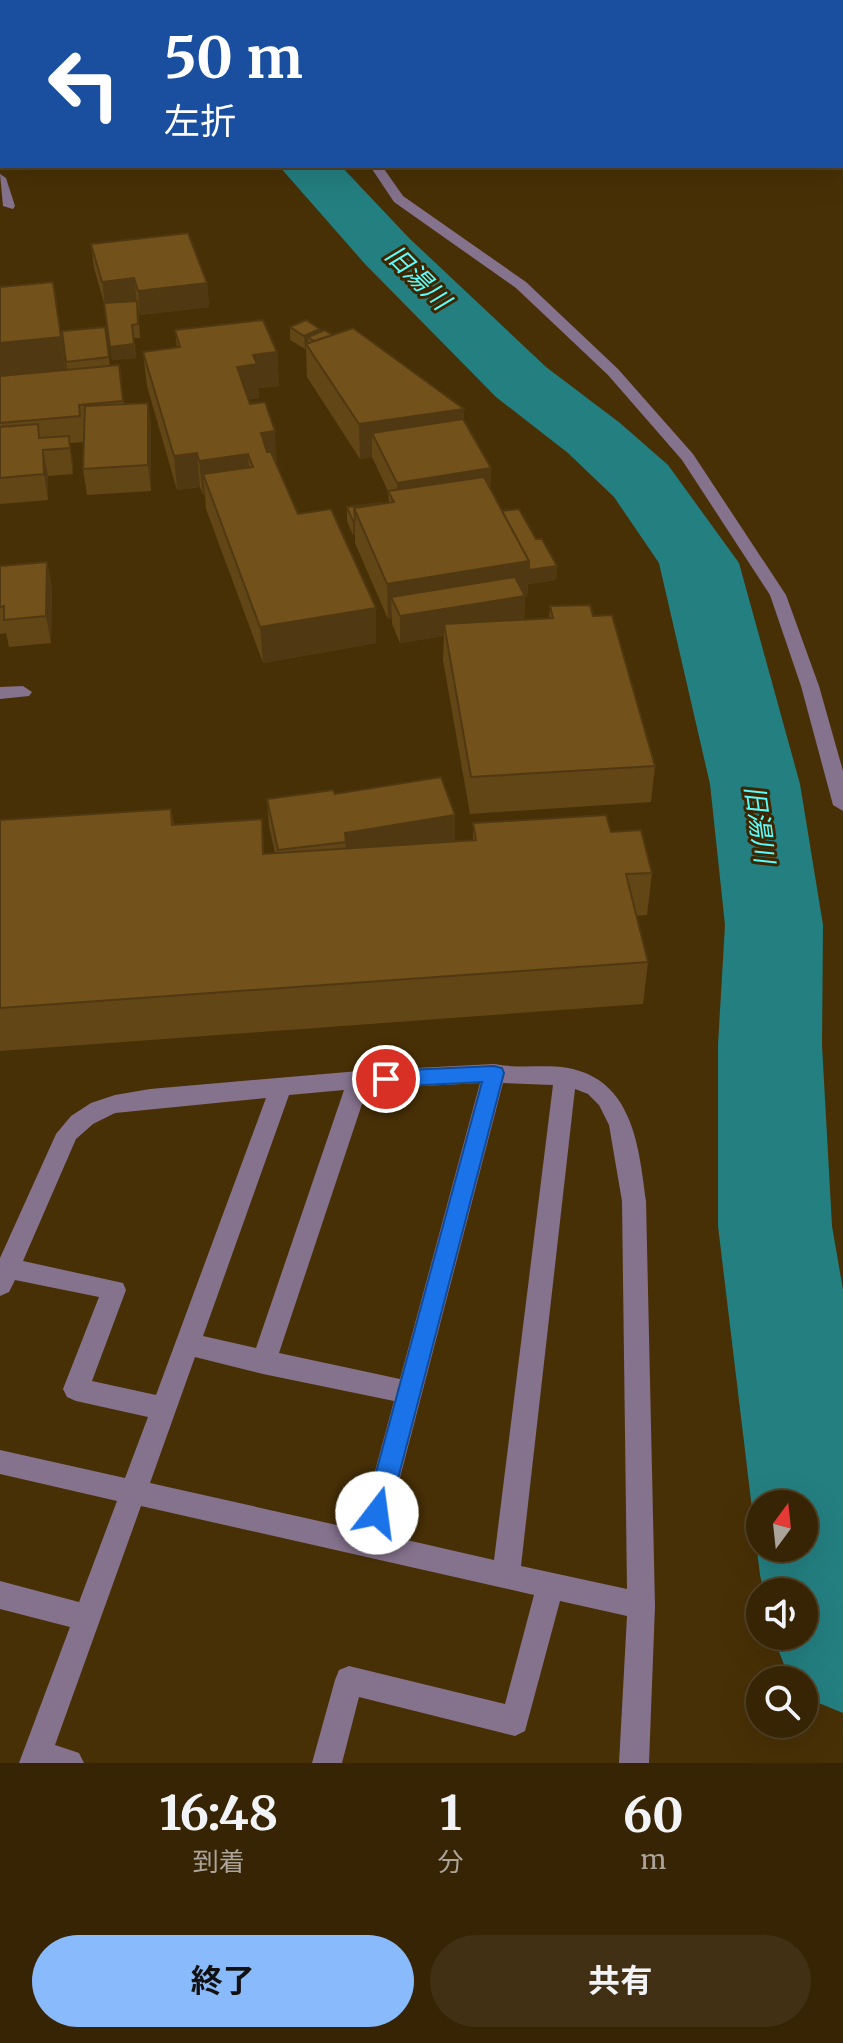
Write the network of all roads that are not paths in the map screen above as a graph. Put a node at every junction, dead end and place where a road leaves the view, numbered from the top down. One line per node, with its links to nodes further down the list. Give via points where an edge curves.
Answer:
1 (377, 168): 6 (street, via 398,199 521,285 613,372 688,457 778,595)
2 (0, 178): 3 (street)
3 (9, 206)
4 (23, 692): 5 (street)
5 (0, 693)
6 (843, 805)
7 (494, 1073): 8 (street); 9 (street); 14 (street)
8 (565, 1076): 19 (street); 22 (street, via 596,1086 616,1114 627,1145 634,1201)
9 (359, 1080): 10 (street); 13 (street)
10 (281, 1088): 11 (street, via 122,1102 82,1117 67,1134); 12 (street)
11 (4, 1277): 15 (street, via 114,1290 76,1389)
12 (188, 1344): 13 (street); 15 (street)
13 (263, 1363): 14 (street)
14 (410, 1393): 18 (street)
15 (164, 1409): 17 (street)
16 (0, 1462): 17 (street)
17 (135, 1490): 18 (street); 23 (street)
18 (369, 1544): 19 (street)
19 (506, 1575): 20 (street)
20 (550, 1586): 22 (street); 26 (street, via 515,1721 349,1680)
21 (0, 1595): 23 (street)
22 (641, 1606): 27 (street)
23 (88, 1618): 24 (street)
24 (35, 1759): 25 (street)
25 (69, 1763)
26 (327, 1763)
27 (634, 1763)

